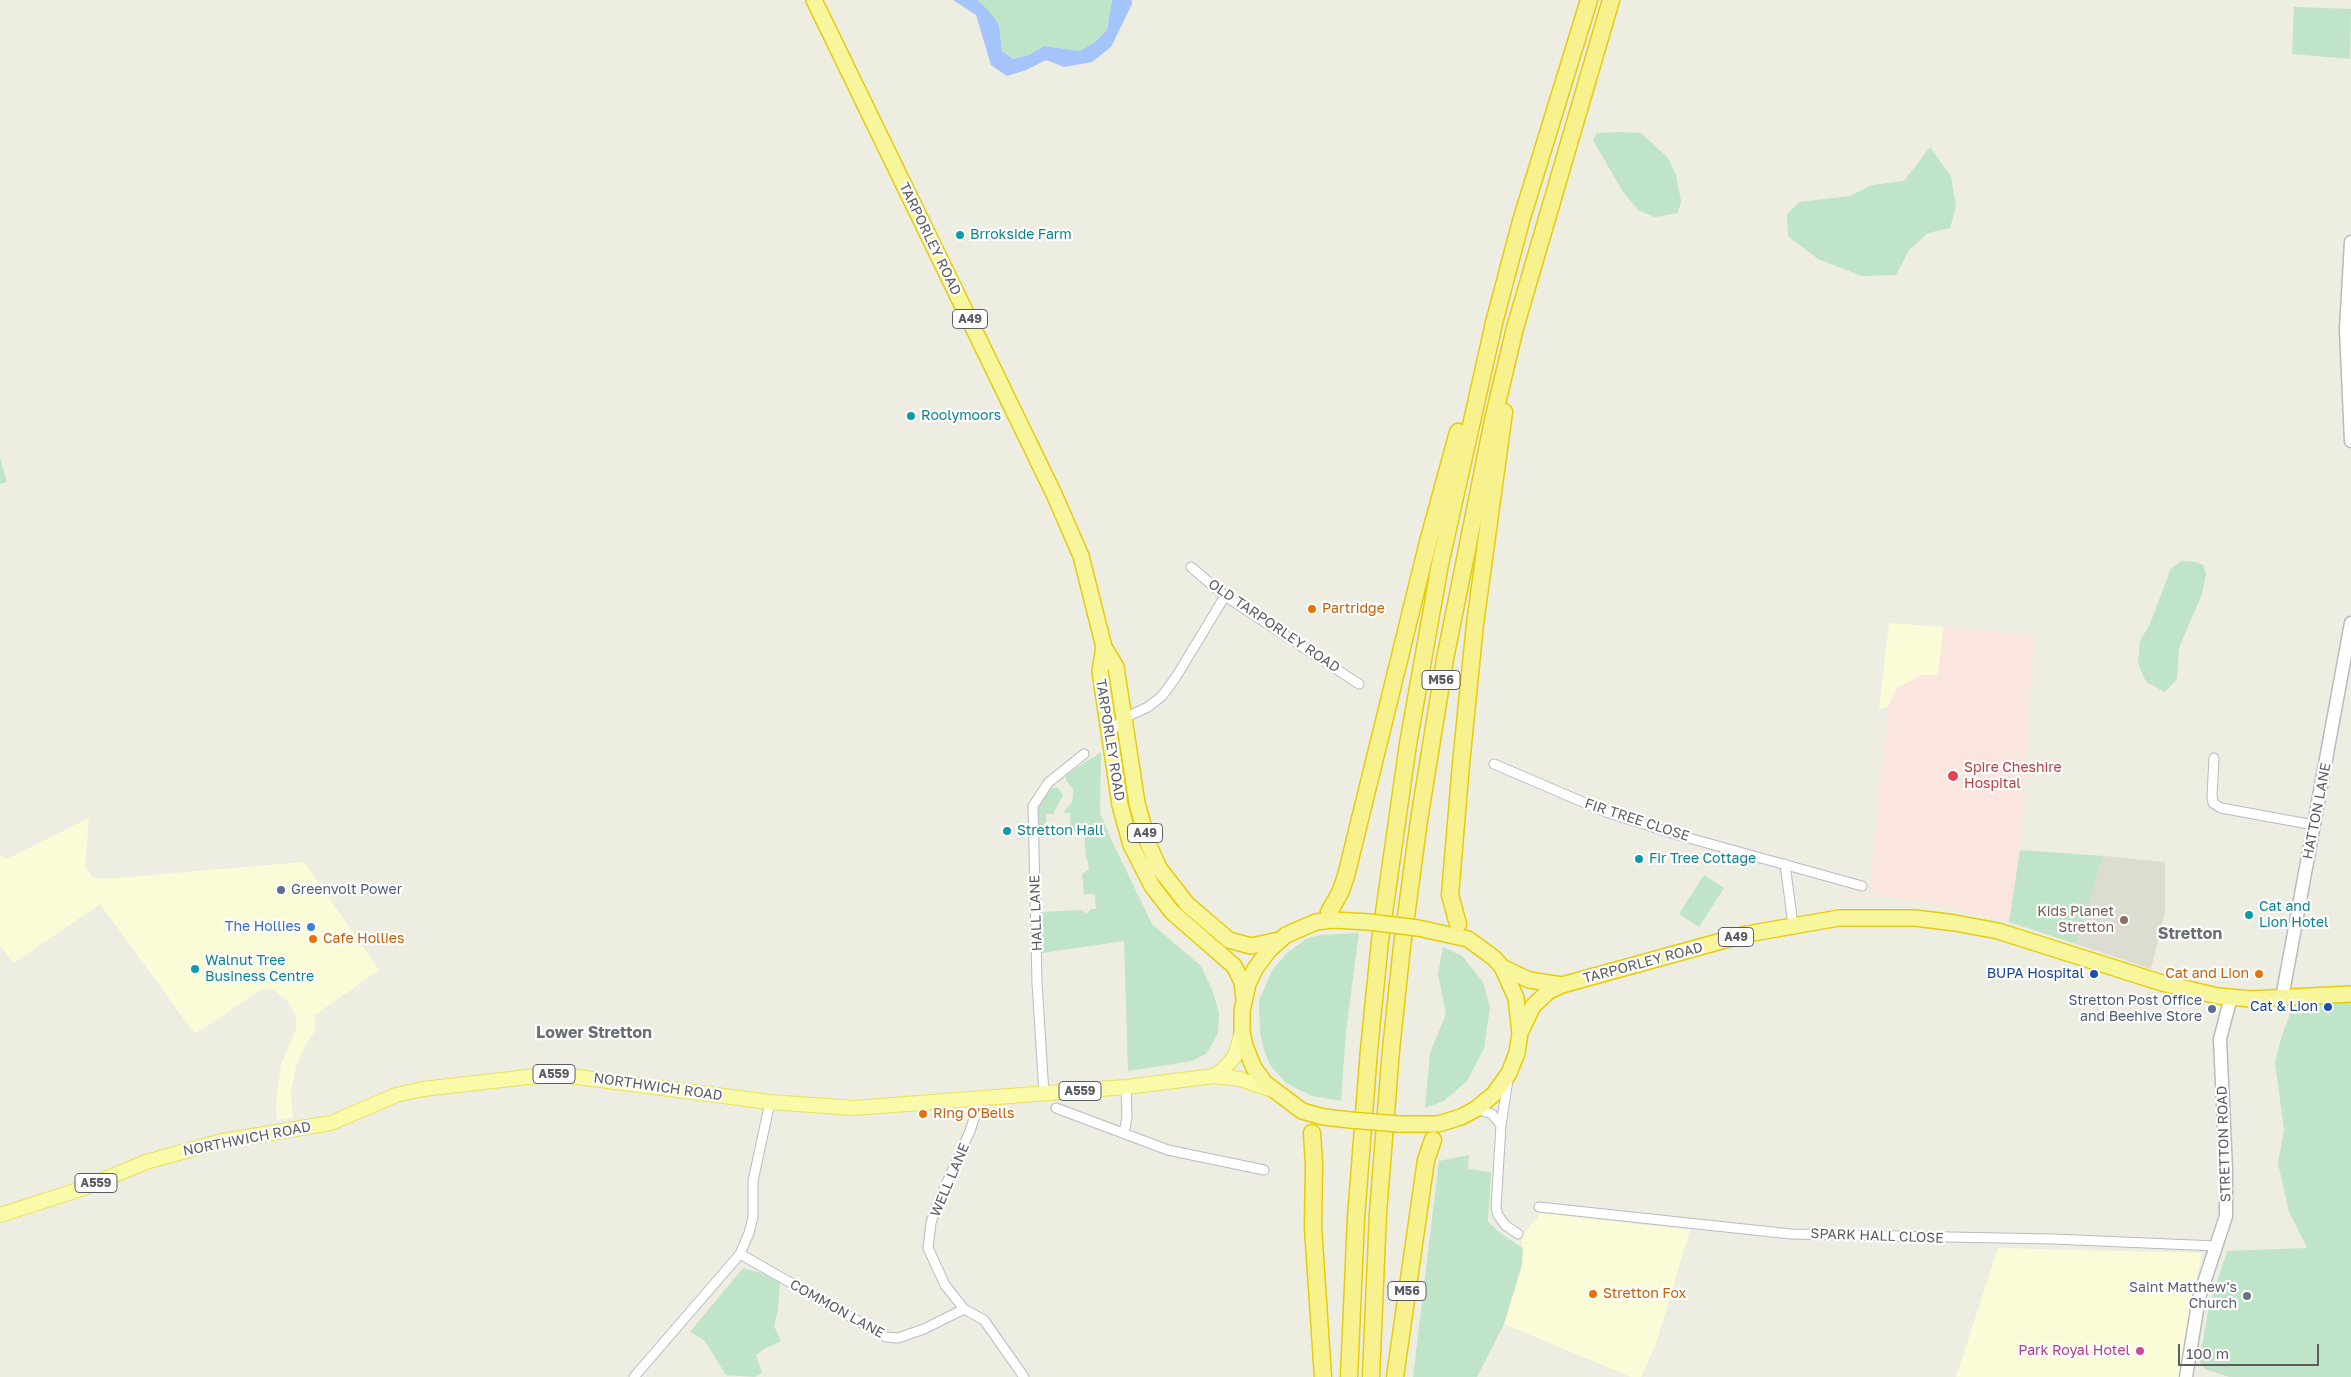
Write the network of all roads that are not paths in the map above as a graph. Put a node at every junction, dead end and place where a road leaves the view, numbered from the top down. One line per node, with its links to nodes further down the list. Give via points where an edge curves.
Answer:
1 (814, 0): 11 (highway, TARPORLEY ROAD / A49, via 1054,494 1080,556)
2 (1589, 0): 5 (highway, M56, via 1521,221)
3 (1611, 0): 6 (highway, M56)
4 (2351, 242): 7 (main road, via 2346,329)
5 (1494, 323): 21 (highway, M56, via 1444,479 1346,876); 60 (highway, M56, via 1440,564 1397,818 1369,1050 1356,1218)
6 (1515, 328): 23 (highway, M56, via 1475,624 1462,755 1450,895); 61 (highway, M56, via 1465,552 1418,820 1382,1147)
7 (2351, 441)
8 (1191, 567): 9 (street, OLD TARPORLEY ROAD)
9 (1225, 596): 12 (street, OLD TARPORLEY ROAD); 13 (street, via 1168,688 1148,707)
10 (2351, 624): 18 (main road, HATTON LANE)
11 (1104, 647): 13 (highway, TARPORLEY ROAD / A49, via 1116,667); 14 (highway, TARPORLEY ROAD / A49, via 1100,671)
12 (1358, 684)
13 (1124, 718): 14 (street); 25 (highway, TARPORLEY ROAD / A49, via 1142,825 1167,880 1187,904 1229,940 1251,946)
14 (1109, 734): 32 (highway, TARPORLEY ROAD / A49, via 1120,806 1137,859 1172,912 1234,966 1242,982)
15 (1084, 754): 39 (street, HALL LANE, via 1048,783 1033,806 1037,983)
16 (2214, 758): 18 (street, via 2213,803 2221,808)
17 (1494, 764): 19 (street, FIR TREE CLOSE, via 1606,812)
18 (2314, 825): 31 (main road, HATTON LANE)
19 (1784, 864): 20 (street, FIR TREE CLOSE); 24 (street)
20 (1862, 886)
21 (1329, 912): 22 (highway)
22 (1316, 922): 25 (highway); 26 (highway, bridge, via 1370,922 1418,928)
23 (1458, 924): 26 (highway)
24 (1793, 925): 28 (highway, TARPORLEY ROAD / A49, via 1746,934); 30 (highway, TARPORLEY ROAD / A49, via 1839,918 1876,917 1955,923 2007,934 2162,983)
25 (1279, 940): 32 (highway, via 1255,969)
26 (1468, 940): 27 (highway)
27 (1502, 967): 28 (highway, TARPORLEY ROAD / A49, via 1529,980); 34 (highway, via 1516,998)
28 (1562, 985): 34 (highway, TARPORLEY ROAD / A49, via 1533,1006)
29 (2351, 994): 31 (highway, A49)
30 (2231, 997): 31 (highway, TARPORLEY ROAD / A49); 54 (main road, STRETTON ROAD, via 2220,1039 2227,1204)
31 (2282, 998)
32 (1244, 999): 33 (highway)
33 (1242, 1032): 36 (main road, via 1235,1056); 38 (highway, via 1244,1046 1254,1068)
34 (1520, 1033): 35 (highway)
35 (1509, 1073): 43 (highway, via 1494,1094); 46 (street)
36 (1214, 1076): 37 (main road, NORTHWICH ROAD / A559); 38 (main road, NORTHWICH ROAD / A559, via 1240,1079)
37 (1126, 1087): 39 (main road, NORTHWICH ROAD / A559); 47 (street)
38 (1272, 1090): 44 (highway)
39 (1044, 1094): 40 (main road, NORTHWICH ROAD / A559)
40 (977, 1099): 41 (main road, NORTHWICH ROAD / A559, via 864,1109); 56 (street, WELL LANE, via 975,1117 936,1206 928,1248 945,1285)
41 (770, 1102): 52 (main road, NORTHWICH ROAD / A559, via 554,1074 423,1089 396,1095 331,1122 191,1148); 55 (street, via 753,1181 753,1217)
42 (1056, 1108): 47 (street)
43 (1476, 1109): 45 (highway); 46 (street, via 1492,1114)
44 (1302, 1111): 45 (highway, bridge, via 1324,1117 1398,1124 1424,1125); 48 (highway)
45 (1453, 1120): 49 (highway)
46 (1501, 1125): 53 (street, via 1496,1208 1505,1225)
47 (1124, 1133): 50 (street, via 1168,1150)
48 (1312, 1133): 59 (highway, via 1313,1227)
49 (1433, 1140): 62 (highway, M56, via 1426,1160)
50 (1264, 1170)
51 (1539, 1207): 54 (street, SPARK HALL CLOSE, via 1791,1234)
52 (0, 1215)
53 (1518, 1234)
54 (2216, 1246): 63 (main road, STRETTON ROAD, via 2198,1298)
55 (740, 1254): 56 (street, COMMON LANE, via 886,1337 898,1338 924,1329); 57 (street)
56 (964, 1309): 58 (street, WELL LANE, via 984,1320)
57 (634, 1377)
58 (1024, 1377)
59 (1323, 1377)
60 (1349, 1377)
61 (1371, 1377)
62 (1395, 1377)
63 (2186, 1377)

